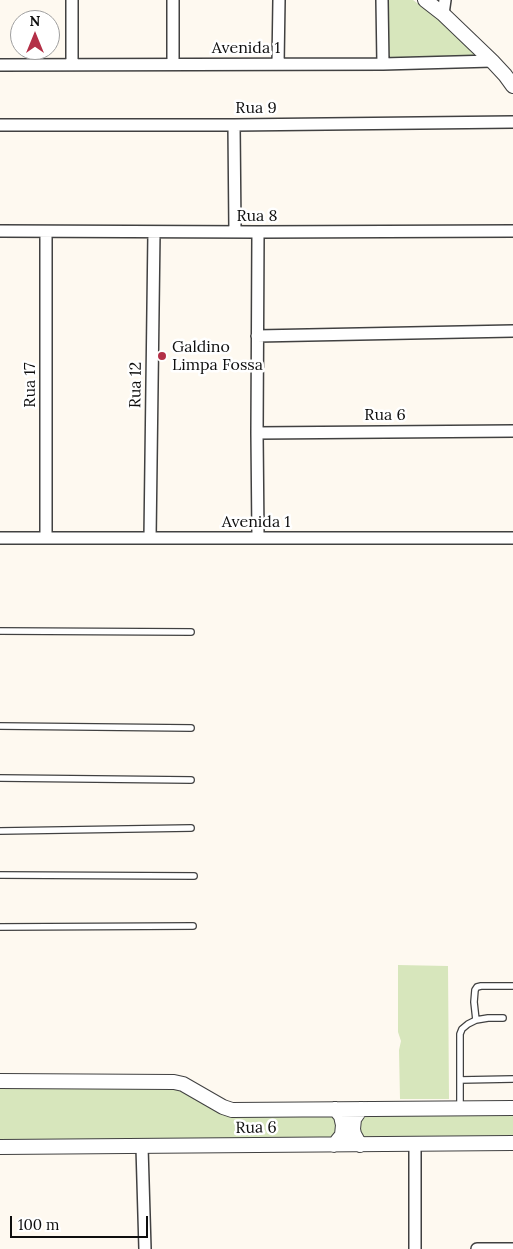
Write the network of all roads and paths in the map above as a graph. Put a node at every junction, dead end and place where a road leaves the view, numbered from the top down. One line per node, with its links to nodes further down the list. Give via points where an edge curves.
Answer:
1 (72, 0): 12 (street)
2 (173, 0): 8 (street)
3 (279, 0): 9 (street)
4 (382, 0): 10 (street)
5 (424, 0): 6 (street)
6 (444, 7): 7 (street)
7 (492, 61): 10 (street, Avenida 1); 13 (street)
8 (173, 64): 9 (street, Avenida 1); 12 (street, Avenida 1)
9 (278, 64): 10 (street, Avenida 1)
10 (383, 64)
11 (0, 65): 12 (street, Avenida 1)
12 (72, 65)
13 (510, 79)
14 (513, 122): 16 (street, Rua 9)
15 (0, 124): 16 (street, Rua 9)
16 (234, 124): 21 (street)
17 (513, 231): 22 (street, Rua 8)
18 (0, 232): 19 (street, Rua 8)
19 (46, 232): 20 (street, Rua 8); 29 (street, Rua 17)
20 (154, 232): 21 (street, Rua 8); 30 (street, Rua 12)
21 (235, 232): 22 (street, Rua 8)
22 (258, 232): 24 (street)
23 (513, 331): 24 (street)
24 (258, 336): 26 (street)
25 (513, 431): 26 (street, Rua 6)
26 (257, 433): 27 (street)
27 (258, 537): 30 (street, Avenida 1); 31 (street, Avenida 1)
28 (0, 538): 29 (street, Avenida 1)
29 (46, 538): 30 (street, Avenida 1)
30 (150, 538)
31 (513, 538)
32 (0, 631): 33 (lane)
33 (191, 632)
34 (0, 726): 35 (lane)
35 (192, 728)
36 (0, 778): 37 (lane)
37 (191, 780)
38 (191, 828): 39 (lane)
39 (0, 831)
40 (0, 875): 41 (lane)
41 (194, 876)
42 (0, 926): 43 (lane)
43 (193, 926)
44 (513, 986): 46 (lane, via 477,987 474,994)
45 (503, 1018): 46 (lane)
46 (476, 1020): 48 (lane, via 460,1034)
47 (513, 1079): 48 (lane)
48 (460, 1080): 50 (lane)
49 (0, 1081): 52 (street, via 174,1082 232,1110)
50 (460, 1108): 51 (street); 53 (street)
51 (513, 1108)
52 (335, 1109): 53 (street); 56 (street, via 343,1125 342,1135)
53 (361, 1109): 57 (street, via 354,1119 354,1134)
54 (513, 1143): 55 (street, Rua 6)
55 (415, 1144): 57 (street, Rua 6); 61 (street)
56 (334, 1145): 57 (street, Rua 6); 59 (street, Rua 6)
57 (360, 1145)
58 (0, 1147): 59 (street, Rua 6)
59 (142, 1147): 60 (street)
60 (145, 1249)
61 (415, 1249)
62 (477, 1249): 63 (street)
63 (513, 1249)

